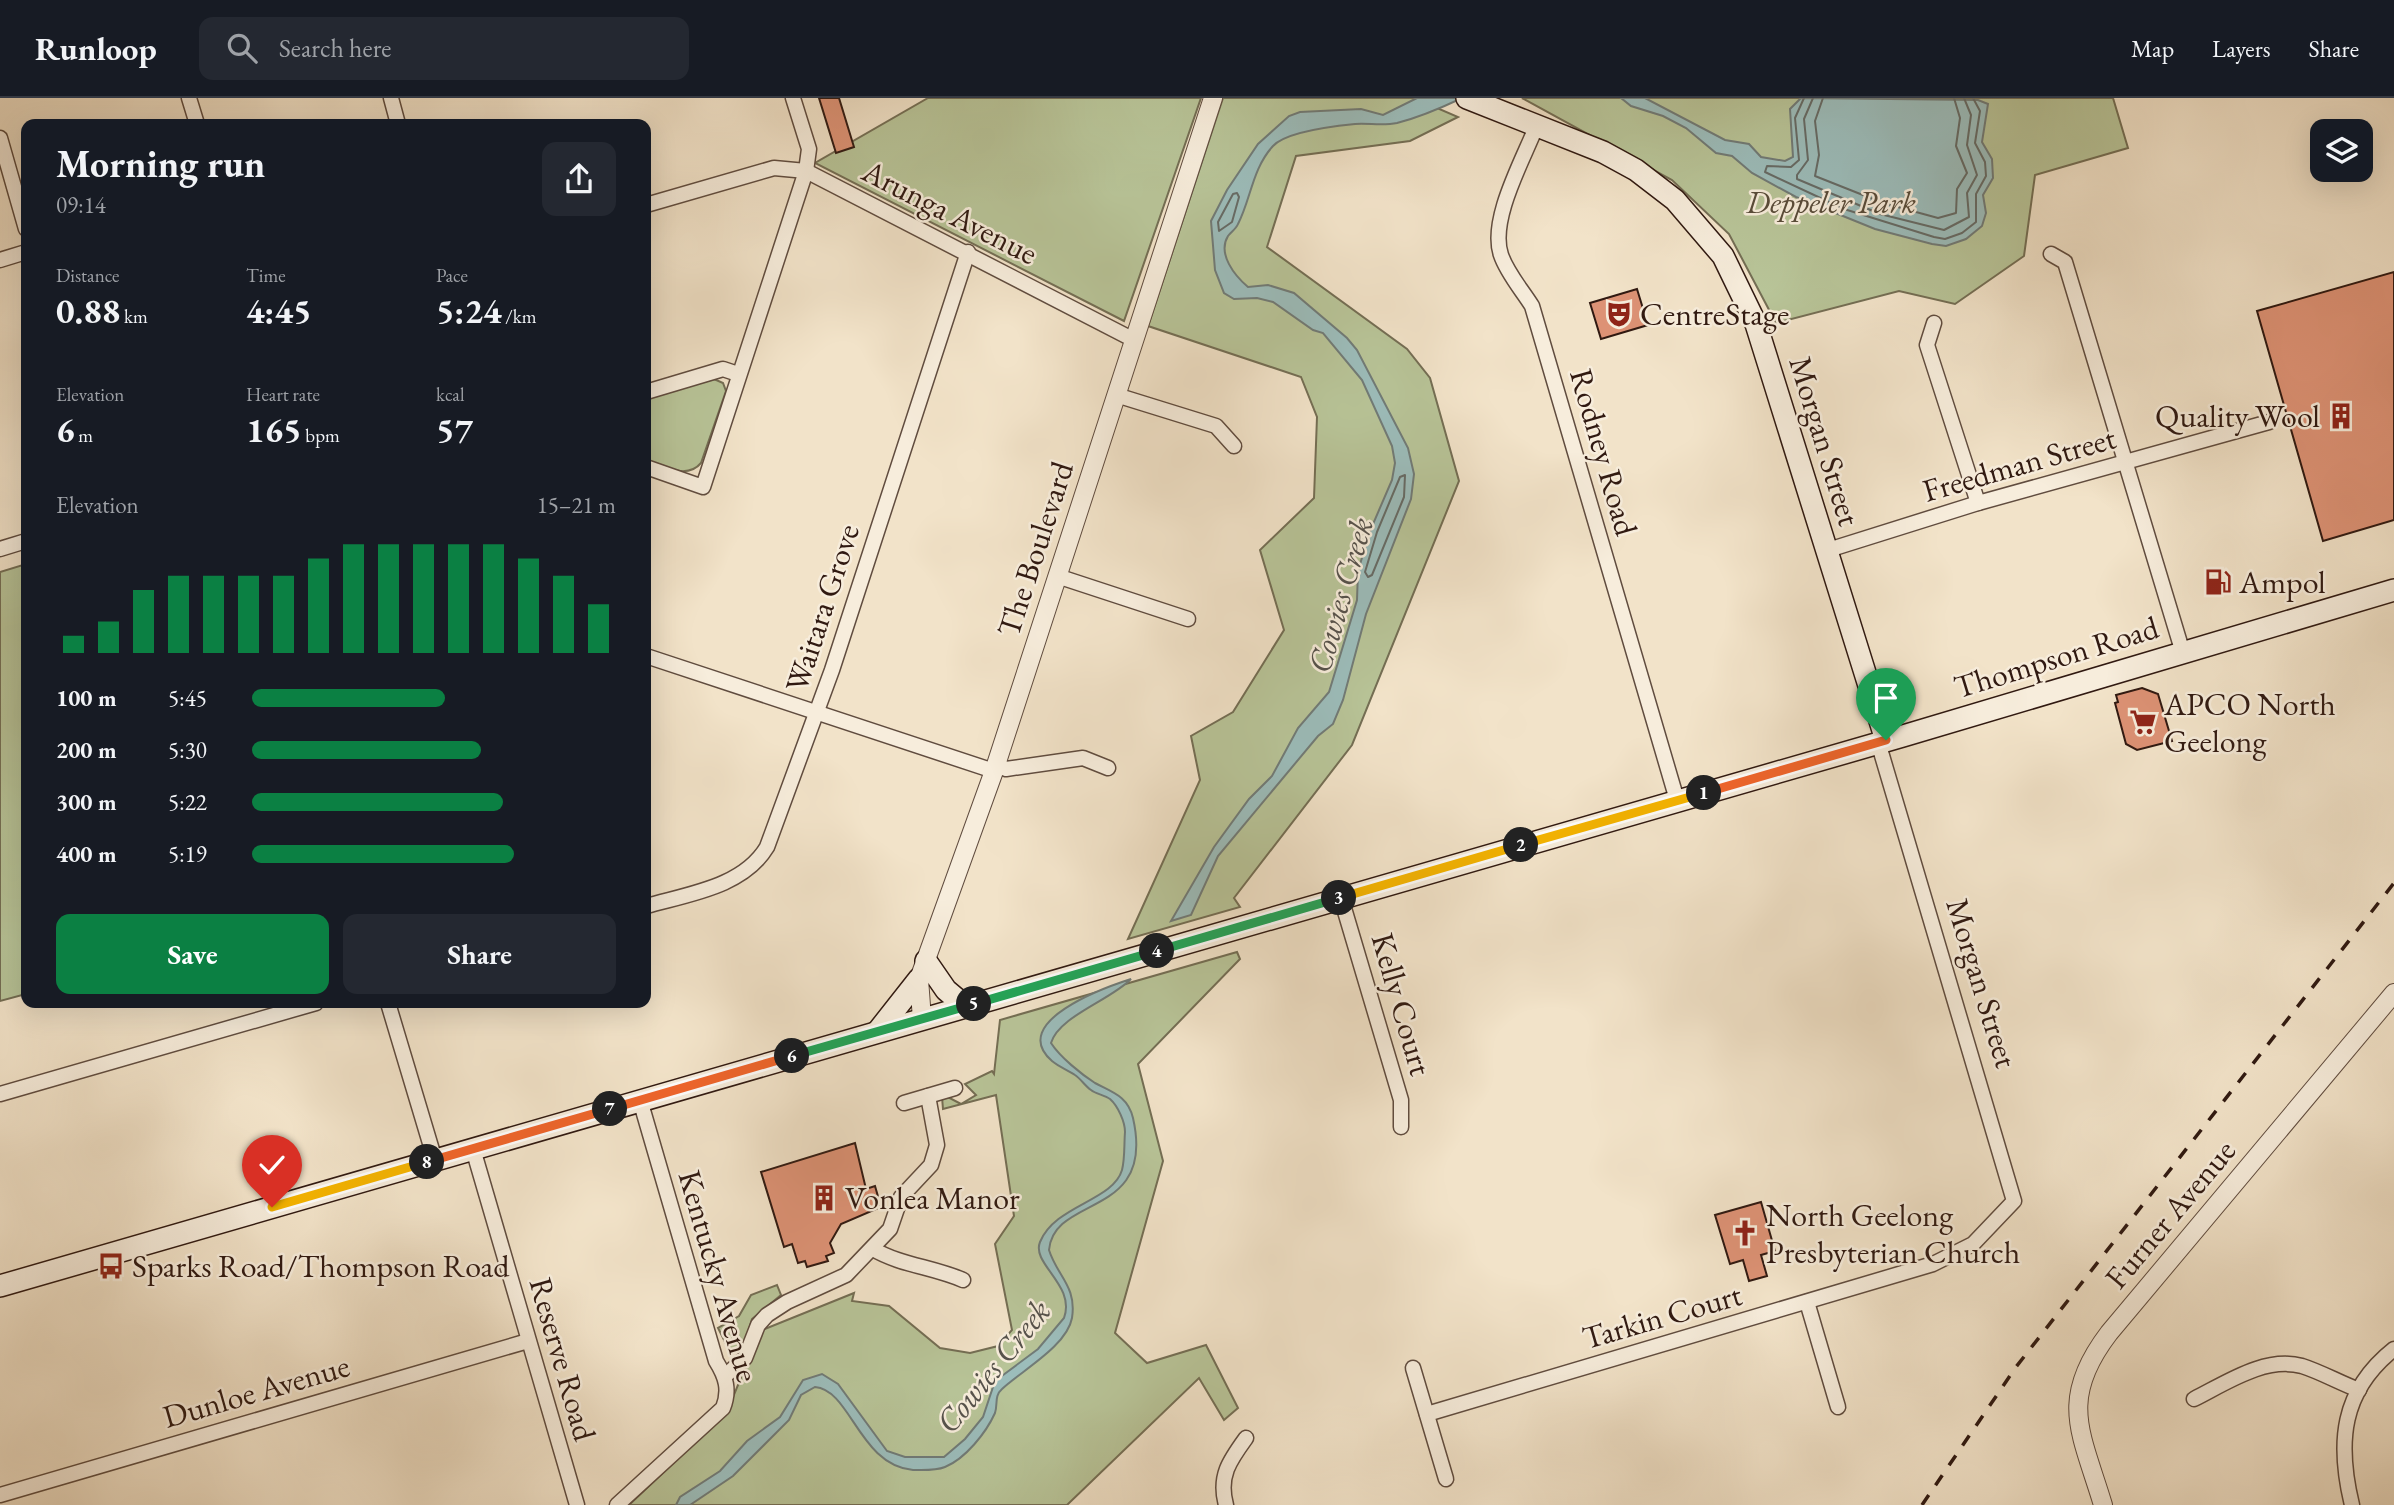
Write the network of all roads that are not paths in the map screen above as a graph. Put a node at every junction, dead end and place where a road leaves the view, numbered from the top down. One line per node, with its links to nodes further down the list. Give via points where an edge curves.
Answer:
1 (190, 98): 6 (street)
2 (391, 98): 7 (street)
3 (793, 98): 10 (street, via 809,149)
4 (1213, 98): 18 (street, The Boulevard)
5 (1471, 99): 8 (main road, Morgan Street)
6 (196, 119)
7 (397, 119)
8 (1536, 127): 29 (main road, Morgan Street, via 1603,152 1646,176 1694,219 1723,256 1756,324); 39 (street, Rodney Road, via 1503,210 1497,234 1501,256 1532,306)
9 (0, 138): 12 (street)
10 (806, 171): 11 (street, via 774,168); 13 (street, Arunga Avenue); 19 (street)
11 (651, 204)
12 (21, 212)
13 (968, 252): 18 (street, Arunga Avenue); 35 (street, Waitara Grove)
14 (21, 254): 16 (street)
15 (2051, 254): 24 (street, via 2064,262)
16 (0, 260)
17 (1934, 323): 26 (street, via 1927,345)
18 (1134, 340): 21 (street, The Boulevard)
19 (738, 374): 20 (street, via 723,369); 25 (street, via 704,489)
20 (651, 391)
21 (1116, 395): 23 (street, via 1216,426); 30 (street, The Boulevard)
22 (2269, 422): 24 (street, Freedman Street)
23 (1234, 446)
24 (2126, 464): 26 (street, Freedman Street); 33 (street)
25 (651, 469)
26 (1978, 503): 29 (street, Freedman Street)
27 (21, 543): 28 (street)
28 (0, 549)
29 (1825, 551): 36 (main road, Morgan Street)
30 (1057, 576): 32 (street); 37 (street, The Boulevard)
31 (2394, 590): 33 (main road, Thompson Road)
32 (1188, 619)
33 (2183, 653): 36 (main road, Thompson Road)
34 (651, 658): 35 (street)
35 (817, 713): 37 (street); 41 (street, Waitara Grove, via 757,865 723,883)
36 (1882, 741): 39 (main road, Thompson Road); 57 (street, Morgan Street)
37 (995, 768): 38 (street, via 1083,758); 42 (street, The Boulevard)
38 (1108, 768)
39 (1677, 800): 40 (main road, Thompson Road)
40 (1341, 898): 44 (main road, Thompson Road); 54 (street, Kelly Court, via 1401,1100)
41 (651, 905)
42 (922, 970): 44 (main road); 47 (street, The Boulevard); 48 (main road)
43 (2394, 993): 76 (street, Furner Avenue, via 2109,1333 2087,1366 2078,1389 2077,1413)
44 (965, 1006): 47 (main road, Thompson Road)
45 (299, 1008): 50 (street)
46 (389, 1008): 56 (street)
47 (922, 1018): 48 (main road, Thompson Road)
48 (878, 1031): 52 (main road, Thompson Road)
49 (955, 1088): 51 (street)
50 (0, 1094)
51 (928, 1096): 53 (street); 58 (street, via 937,1145 931,1165 901,1197 890,1229)
52 (640, 1100): 55 (main road, Thompson Road); 65 (street, Kentucky Avenue, via 716,1360)
53 (904, 1103)
54 (1401, 1126)
55 (473, 1149): 56 (main road, Thompson Road); 62 (street, Reserve Road)
56 (435, 1160): 60 (main road, Thompson Road)
57 (2014, 1201): 61 (street, Tarkin Court, via 1959,1254)
58 (873, 1249): 59 (street); 65 (street, via 839,1279 767,1315 745,1358)
59 (963, 1280)
60 (0, 1286)
61 (1807, 1302): 68 (street); 69 (street, Tarkin Court)
62 (528, 1340): 72 (street, Dunloe Avenue); 73 (street, Reserve Road)
63 (2394, 1349): 66 (street)
64 (1413, 1368): 69 (street)
65 (725, 1376): 74 (street, Kentucky Avenue, via 728,1396 723,1408)
66 (2358, 1390): 67 (street, via 2302,1366 2277,1364 2256,1369); 77 (street, via 2344,1427)
67 (2194, 1399)
68 (1838, 1408)
69 (1427, 1414): 71 (street)
70 (1246, 1438): 75 (street, via 1223,1475)
71 (1446, 1479)
72 (0, 1495)
73 (577, 1505)
74 (617, 1505)
75 (1226, 1505)
76 (2103, 1505)
77 (2352, 1505)

